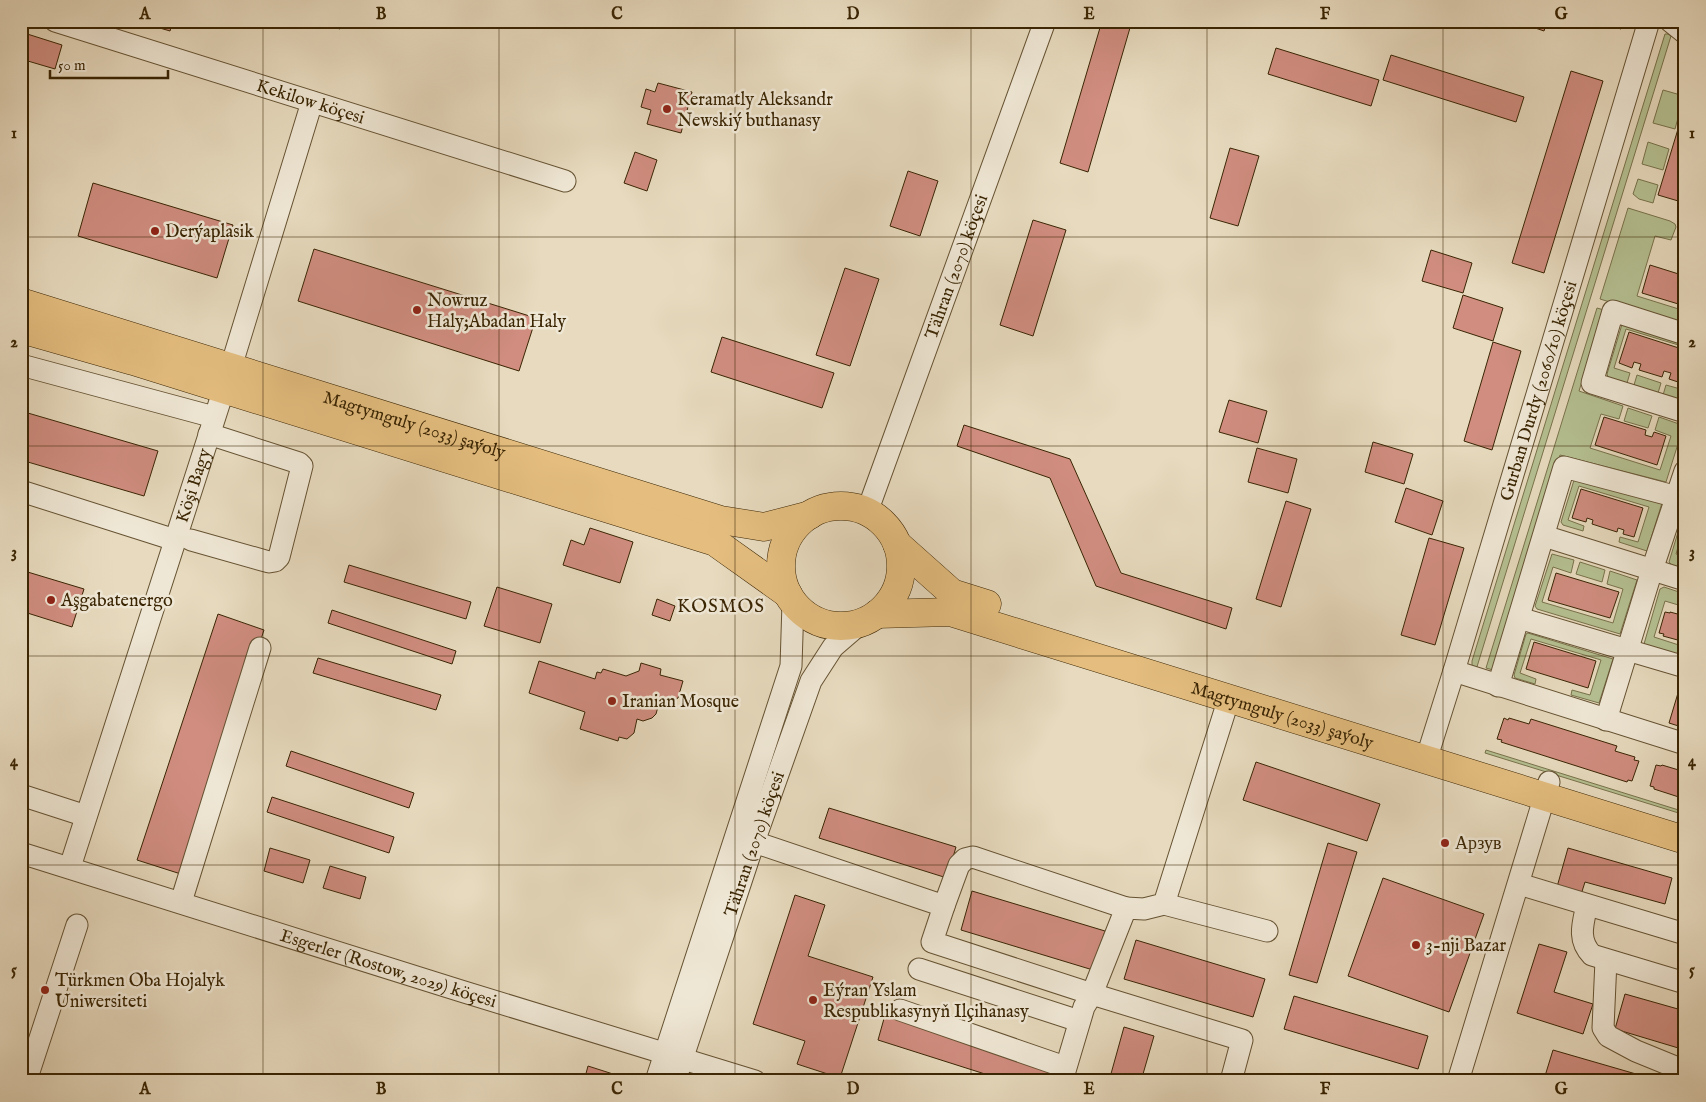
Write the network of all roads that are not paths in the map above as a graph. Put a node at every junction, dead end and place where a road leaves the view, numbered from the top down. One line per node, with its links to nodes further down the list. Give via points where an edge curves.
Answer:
1 (56, 21): 6 (street, Kekilow köçesi)
2 (1045, 21): 18 (street, Tähran (2070) köçesi)
3 (1649, 21): 31 (street, Gurban Durdy (2060/10) köçesi)
4 (1670, 21): 5 (street)
5 (1685, 33)
6 (312, 102): 7 (street, Kekilow köçesi); 12 (street, Köşi Bagy)
7 (565, 181)
8 (21, 302): 12 (main road, Magtymguly (2033) şaýoly)
9 (21, 329): 12 (main road, Magtymguly (2033) şaýoly)
10 (1685, 334): 13 (street, via 1613,311 1592,384)
11 (21, 365): 14 (street)
12 (228, 378): 14 (street, Köşi Bagy); 19 (main road, Magtymguly (2033) şaýoly, via 721,520 764,527); 25 (main road, Magtymguly (2033) şaýoly, via 715,542)
13 (1685, 412)
14 (212, 426): 21 (street, Köşi Bagy); 21 (street, via 300,463 302,470 279,557 275,561)
15 (1685, 471): 17 (street)
16 (21, 491): 21 (street)
17 (1681, 498): 20 (street, via 1564,467); 23 (street)
18 (867, 512): 19 (main road, via 844,506); 22 (main road, via 885,525)
19 (810, 515): 25 (main road, via 793,530 783,550 781,572)
20 (1544, 536): 23 (street); 27 (street)
21 (183, 540): 39 (street, Köşi Bagy)
22 (897, 544): 26 (main road, via 900,577 892,598); 36 (main road, Magtymguly (2033) şaýoly, via 952,593)
23 (1652, 570): 24 (street); 29 (street)
24 (1685, 580)
25 (791, 598): 26 (main road, via 801,610 819,622 840,626); 61 (street, Tähran (2070) köçesi, via 791,666)
26 (869, 618): 33 (main road, Magtymguly (2033) şaýoly, via 950,612); 42 (street, Tähran (2070) köçesi, via 833,647 811,681)
27 (1519, 618): 29 (street); 32 (street)
28 (260, 648): 46 (street)
29 (1627, 650): 30 (street); 34 (street)
30 (1685, 667)
31 (1454, 671): 32 (street); 36 (street, Gurban Durdy (2060/10) köçesi)
32 (1498, 686): 34 (street)
33 (1229, 698): 36 (main road, Magtymguly (2033) şaýoly); 47 (street)
34 (1606, 720): 35 (street)
35 (1685, 744)
36 (1429, 751): 37 (main road, Magtymguly (2033) şaýoly)
37 (1548, 789): 40 (main road, Magtymguly (2033) şaýoly); 41 (main road, Magtymguly (2033) şaýoly); 45 (street)
38 (21, 795): 39 (street)
39 (86, 816): 44 (street, Köşi Bagy)
40 (1685, 824)
41 (1685, 840)
42 (754, 842): 49 (street); 61 (street, Tähran (2070) köçesi)
43 (21, 853): 44 (street, Esgerler (Rostow, 2029) köçesi)
44 (70, 868): 46 (street, Esgerler (Rostow, 2029) köçesi)
45 (1519, 884): 48 (street); 69 (street)
46 (181, 902): 61 (street, Esgerler (Rostow, 2029) köçesi)
47 (1164, 904): 50 (street, via 1144,909); 52 (street)
48 (1587, 904): 53 (street); 54 (street, via 1581,932 1583,942 1592,955)
49 (944, 906): 50 (street, via 959,865 964,859 973,857); 57 (street, via 932,942)
50 (1126, 908): 57 (street)
51 (77, 925): 60 (street)
52 (1267, 931)
53 (1685, 934)
54 (1606, 960): 56 (street); 62 (street, via 1603,1028 1608,1036)
55 (919, 969): 59 (street)
56 (1685, 983)
57 (1092, 994): 59 (street); 68 (street, via 1242,1040)
58 (900, 1010): 63 (street)
59 (1079, 1021): 63 (street)
60 (30, 1039): 64 (street)
61 (674, 1056): 65 (street, Tähran (2070) köçesi); 66 (street, Tähran (2070) köçesi); 67 (street, Esgerler (Rostow, 2029) köçesi)
62 (1685, 1071)
63 (1064, 1074)
64 (26, 1081)
65 (656, 1081)
66 (675, 1081)
67 (755, 1081)
68 (1230, 1081)
69 (1458, 1081)

